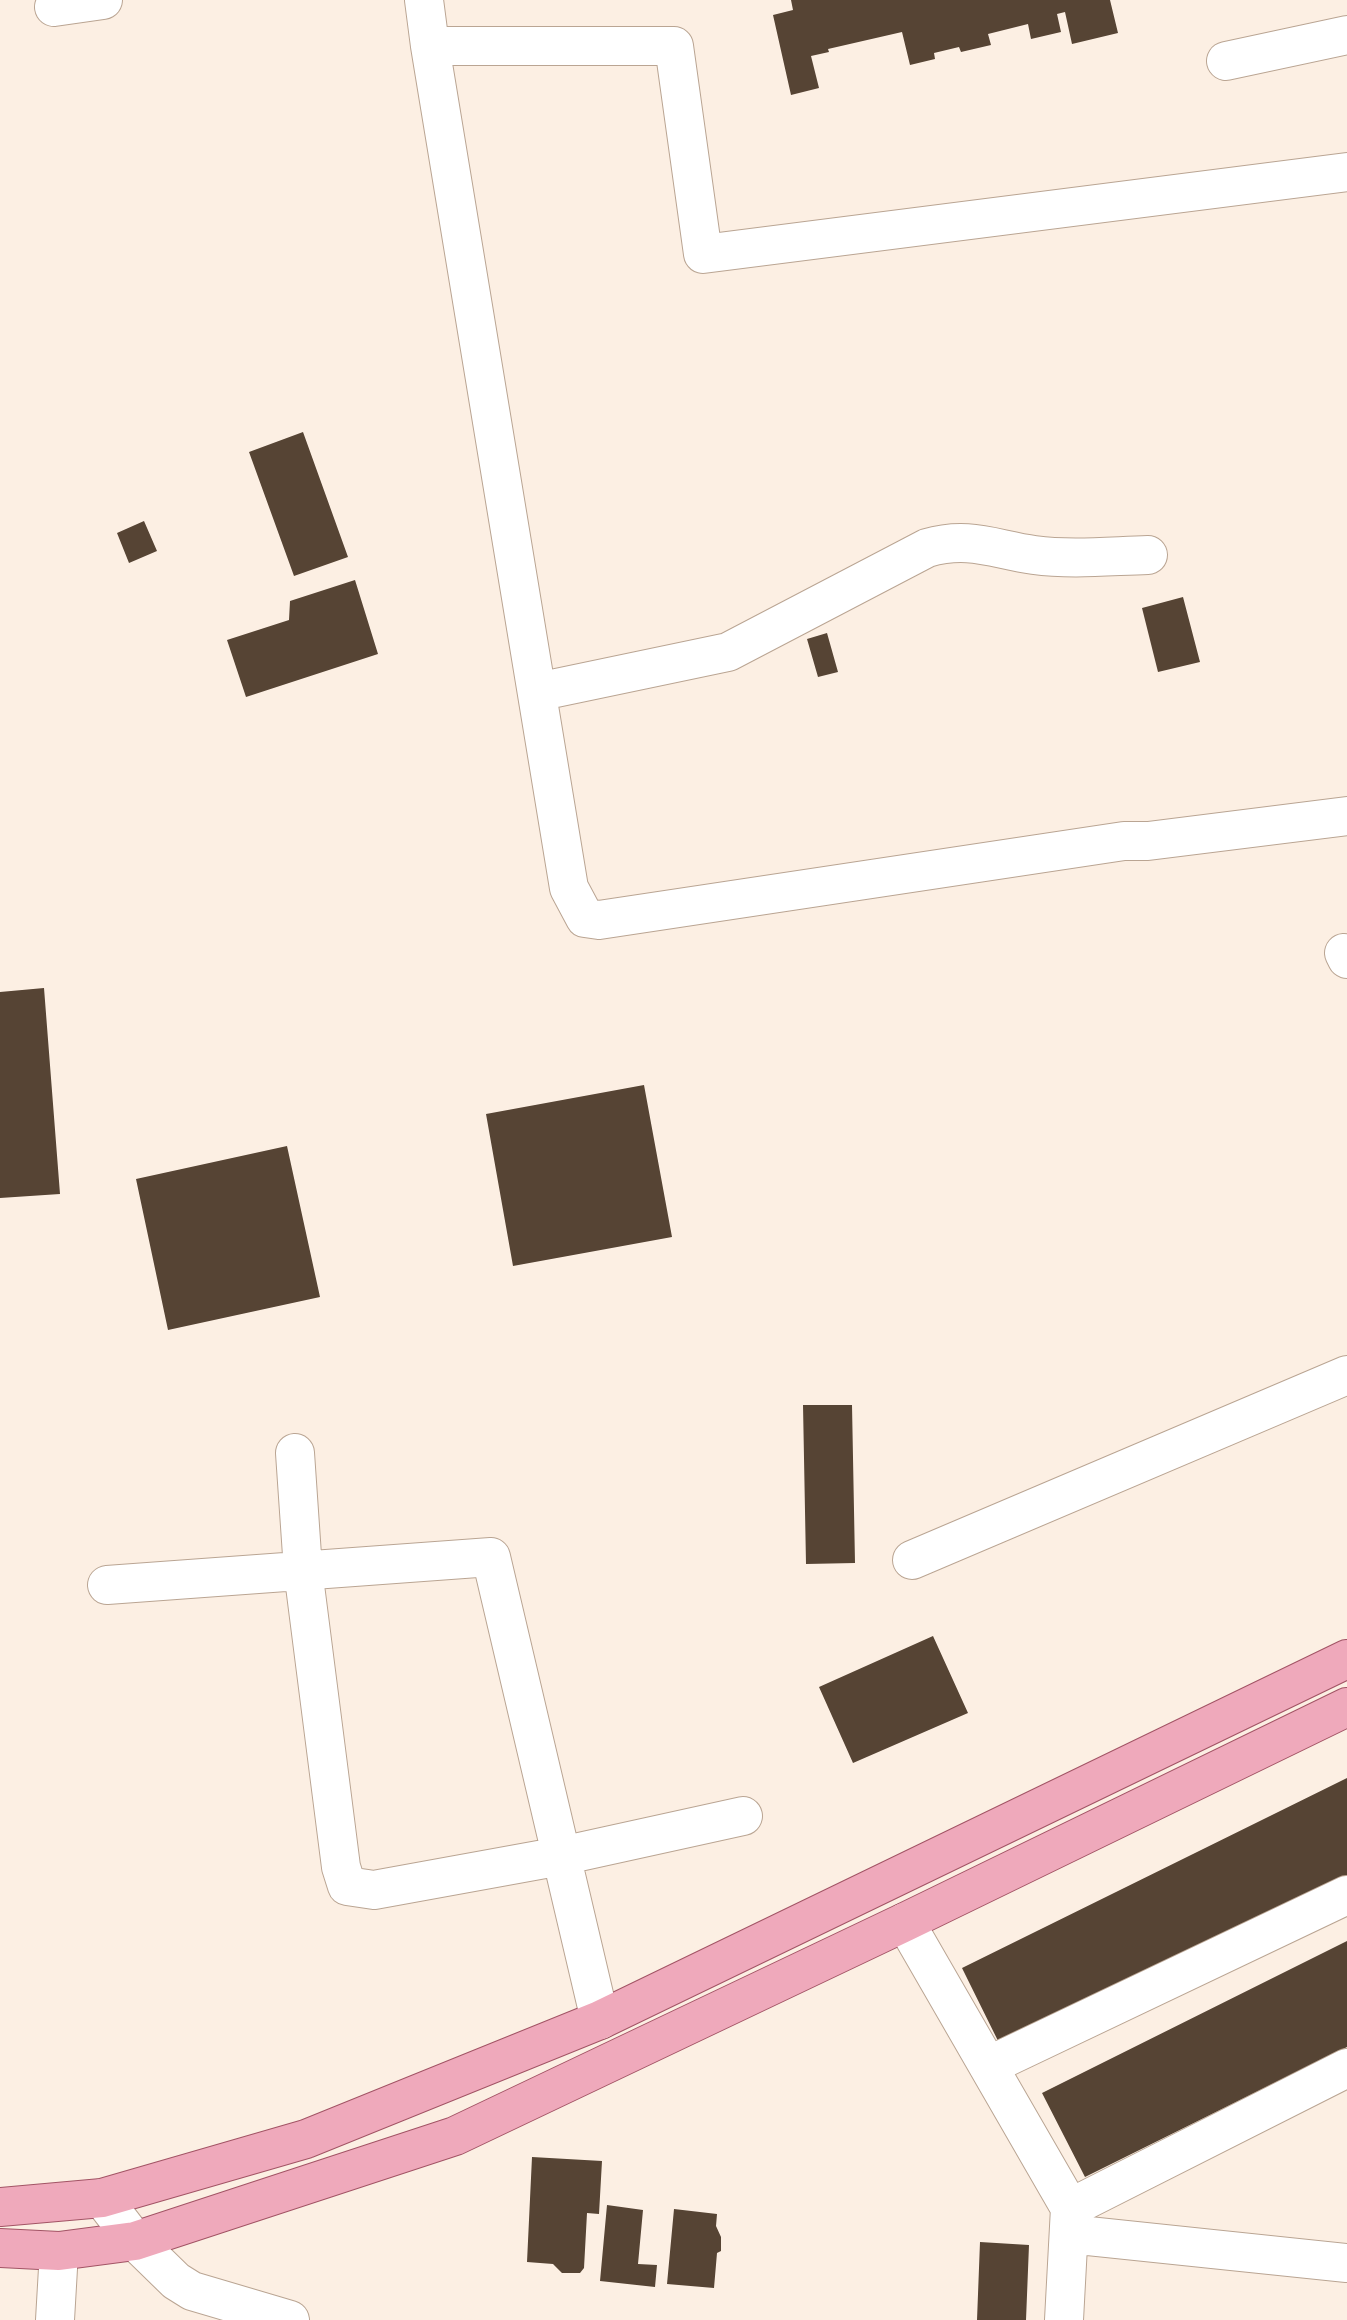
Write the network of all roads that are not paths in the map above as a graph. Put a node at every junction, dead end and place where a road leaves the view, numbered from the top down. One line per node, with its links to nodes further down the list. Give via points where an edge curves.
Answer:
1 (103, 0): 3 (street)
2 (424, 0): 5 (street)
3 (54, 7)
4 (1347, 35): 6 (street)
5 (430, 46): 7 (street, via 674,46 702,254); 9 (street)
6 (1226, 61)
7 (1347, 172)
8 (1148, 555): 9 (street, via 1062,557 970,542 943,543 728,652)
9 (537, 692): 10 (street, via 569,888 585,918 599,920 1124,841)
10 (1347, 816)
11 (1347, 1375): 13 (street)
12 (295, 1452): 14 (street)
13 (912, 1560)
14 (303, 1570): 15 (street); 19 (street, via 491,1557); 19 (street, via 347,1886 374,1890)
15 (107, 1585)
16 (1347, 1659): 22 (main road)
17 (1347, 1707): 21 (main road)
18 (743, 1816): 19 (street)
19 (561, 1856): 22 (street)
20 (1347, 1895): 23 (street)
21 (905, 1922): 23 (street); 30 (main road, via 455,2136)
22 (600, 2020): 27 (main road, via 306,2139)
23 (988, 2066): 29 (street)
24 (1347, 2067): 25 (street)
25 (1299, 2092): 26 (street); 29 (street)
26 (1347, 2096)
27 (102, 2198): 28 (main road); 30 (street)
28 (0, 2207)
29 (1070, 2221): 33 (street); 36 (street)
30 (135, 2241): 32 (main road); 35 (street, via 192,2291)
31 (0, 2248): 32 (main road)
32 (59, 2251): 34 (street)
33 (1347, 2263)
34 (55, 2320)
35 (290, 2320)
36 (1064, 2320)

